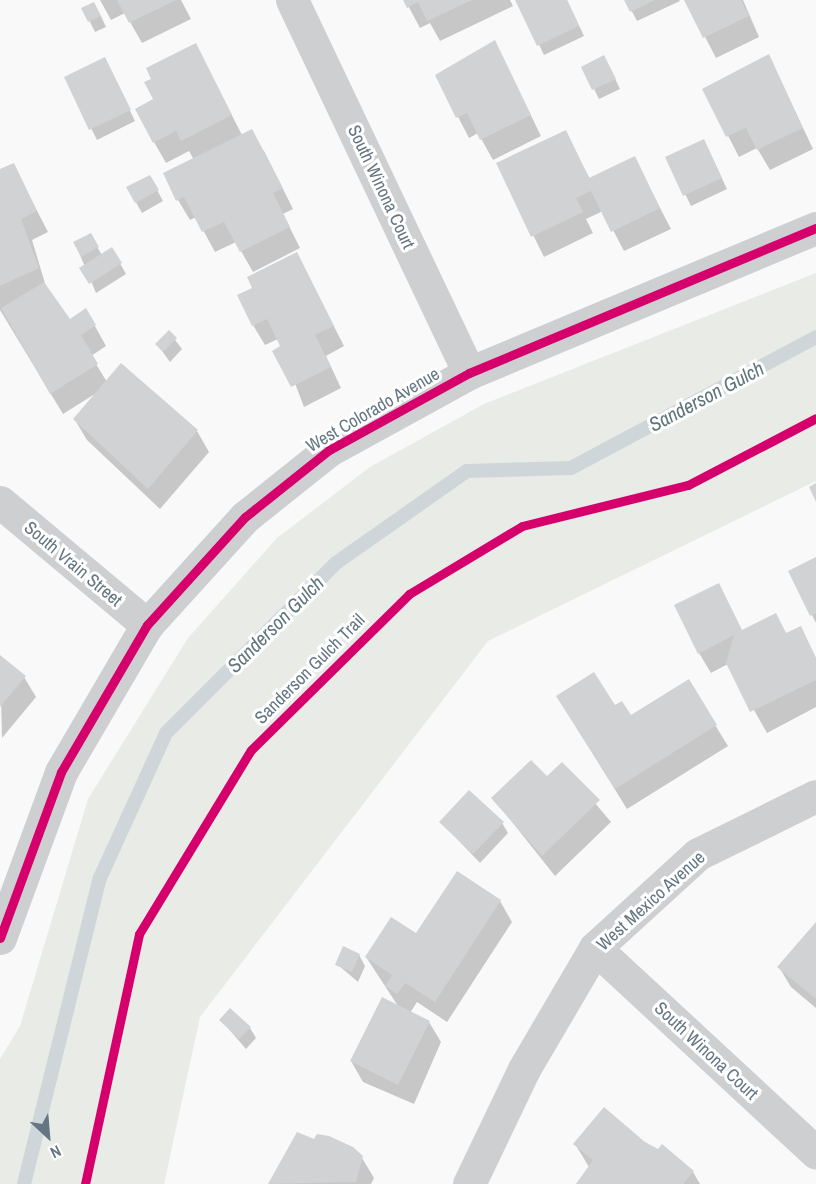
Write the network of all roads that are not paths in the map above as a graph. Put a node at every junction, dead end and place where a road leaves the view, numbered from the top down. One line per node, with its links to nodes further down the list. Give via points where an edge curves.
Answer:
1 (292, 0): 3 (street, South Winona Court)
2 (816, 228): 3 (street, West Colorado Avenue)
3 (469, 373): 5 (street, West Colorado Avenue, via 329,450 245,517)
4 (0, 502): 5 (street, South Vrain Street)
5 (147, 625): 7 (street, West Colorado Avenue, via 61,772)
6 (816, 796): 8 (street, West Mexico Avenue, via 698,854)
7 (0, 938)
8 (595, 948): 9 (street, South Winona Court); 10 (street, West Mexico Avenue, via 524,1070)
9 (816, 1153)
10 (469, 1184)

